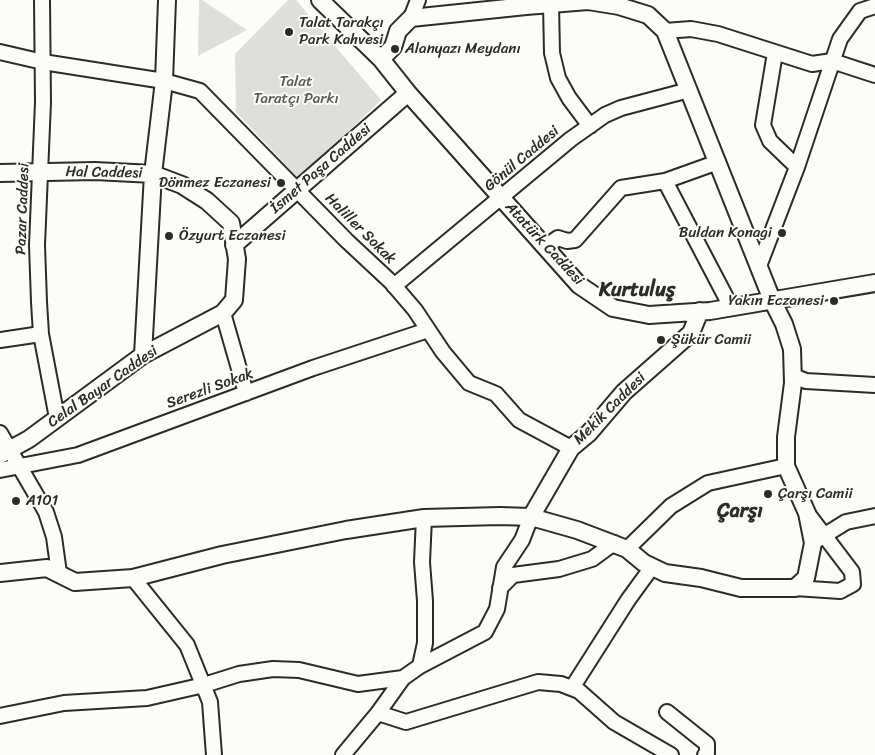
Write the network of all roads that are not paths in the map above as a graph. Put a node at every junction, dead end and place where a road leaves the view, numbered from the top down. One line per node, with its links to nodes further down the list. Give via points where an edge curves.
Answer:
1 (42, 0): 14 (street, Pazar Caddesi)
2 (167, 0): 16 (street)
3 (320, 0): 12 (street, Atatürk Caddesi)
4 (418, 0): 8 (street)
5 (869, 0): 7 (street)
6 (551, 4): 8 (street); 9 (street, via 588,1 619,6 648,14); 19 (street, via 552,53 558,78)
7 (875, 6): 13 (street, via 860,12 840,39)
8 (411, 18): 12 (street, via 398,31 393,47)
9 (665, 30): 11 (street, via 690,29 718,34); 17 (street)
10 (0, 52): 14 (street, Haliller Sokak)
11 (775, 53): 13 (street, via 812,64); 21 (street, via 763,125 770,141)
12 (381, 59): 18 (street, Atatürk Caddesi)
13 (832, 61): 15 (street); 21 (street)
14 (43, 62): 16 (street, Haliller Sokak); 22 (street, Pazar Caddesi)
15 (875, 75)
16 (164, 81): 24 (street); 26 (street, Haliller Sokak, via 200,91 209,98)
17 (689, 90): 19 (street, Gönül Caddesi, via 621,108); 20 (street)
18 (408, 93): 26 (street, İsmet Paşa Caddesi); 27 (street, Atatürk Caddesi)
19 (590, 126): 27 (street, Gönül Caddesi)
20 (718, 162): 25 (street); 30 (street)
21 (798, 167): 30 (street)
22 (41, 172): 23 (street, Hal Caddesi); 24 (street, Hal Caddesi); 38 (street, Pazar Caddesi, via 37,245)
23 (0, 173)
24 (153, 174): 28 (street, Hal Caddesi, via 182,185 207,201 231,224); 40 (street)
25 (664, 181): 29 (street, via 621,188 575,240 558,238); 34 (street)
26 (298, 189): 28 (street, İsmet Paşa Caddesi); 32 (street, Haliller Sokak)
27 (501, 198): 29 (street, Atatürk Caddesi); 32 (street, Gönül Caddesi)
28 (234, 245): 36 (street, via 237,259 234,300)
29 (545, 248): 35 (street, Atatürk Caddesi, via 580,285 614,308 649,315)
30 (759, 266): 33 (street)
31 (875, 283): 33 (street, Atatürk Caddesi)
32 (394, 286): 37 (street, Haliller Sokak)
33 (767, 300): 34 (street, Atatürk Caddesi); 41 (street, via 784,324 792,349)
34 (731, 307): 35 (street, Atatürk Caddesi)
35 (700, 311): 46 (street, Mekik Caddesi, via 691,333 624,392 588,433)
36 (223, 314): 40 (street, Celal Bayar Caddesi); 43 (street)
37 (428, 330): 43 (street, Serezli Sokak); 46 (street, Haliller Sokak, via 469,383 496,394 518,420)
38 (41, 334): 39 (street); 44 (street, Pazar Caddesi)
39 (0, 340)
40 (143, 356): 44 (street, Celal Bayar Caddesi)
41 (792, 376): 42 (street); 48 (street)
42 (875, 385)
43 (246, 393): 49 (street, Serezli Sokak, via 78,455)
44 (57, 418): 47 (street, Celal Bayar Caddesi)
45 (0, 433): 47 (street)
46 (570, 448): 52 (street, Mekik Caddesi)
47 (5, 452): 49 (street)
48 (786, 466): 54 (street); 55 (street, via 708,483 671,506)
49 (20, 467): 50 (street, Serezli Sokak); 58 (street, via 46,512 54,537)
50 (0, 470)
51 (875, 516): 54 (street, via 846,522)
52 (531, 517): 53 (street); 55 (street); 60 (street, via 522,540 504,567)
53 (424, 518): 59 (street, via 222,555); 62 (street, via 422,562 426,601)
54 (818, 540): 61 (street, via 806,578); 61 (street, via 838,552 852,572 853,584 840,591)
55 (620, 546): 56 (street); 60 (street, via 559,569 513,575)
56 (652, 567): 61 (street, via 741,588); 65 (street)
57 (0, 573): 58 (street, via 47,568)
58 (59, 573): 59 (street, via 75,582)
59 (133, 578): 64 (street, via 186,645)
60 (500, 588): 62 (street, via 497,609 485,632)
61 (795, 588)
62 (420, 666): 63 (street)
63 (403, 678): 64 (street, via 358,684 299,670 273,669 239,674); 67 (street)
64 (204, 686): 68 (street, via 147,698 64,703); 69 (street, via 210,702)
65 (572, 688): 67 (street, via 538,682 406,722); 71 (street, via 614,722)
66 (667, 712): 72 (street, via 707,744)
67 (378, 713): 70 (street)
68 (0, 716)
69 (214, 755)
70 (343, 755)
71 (671, 755)
72 (705, 755)

